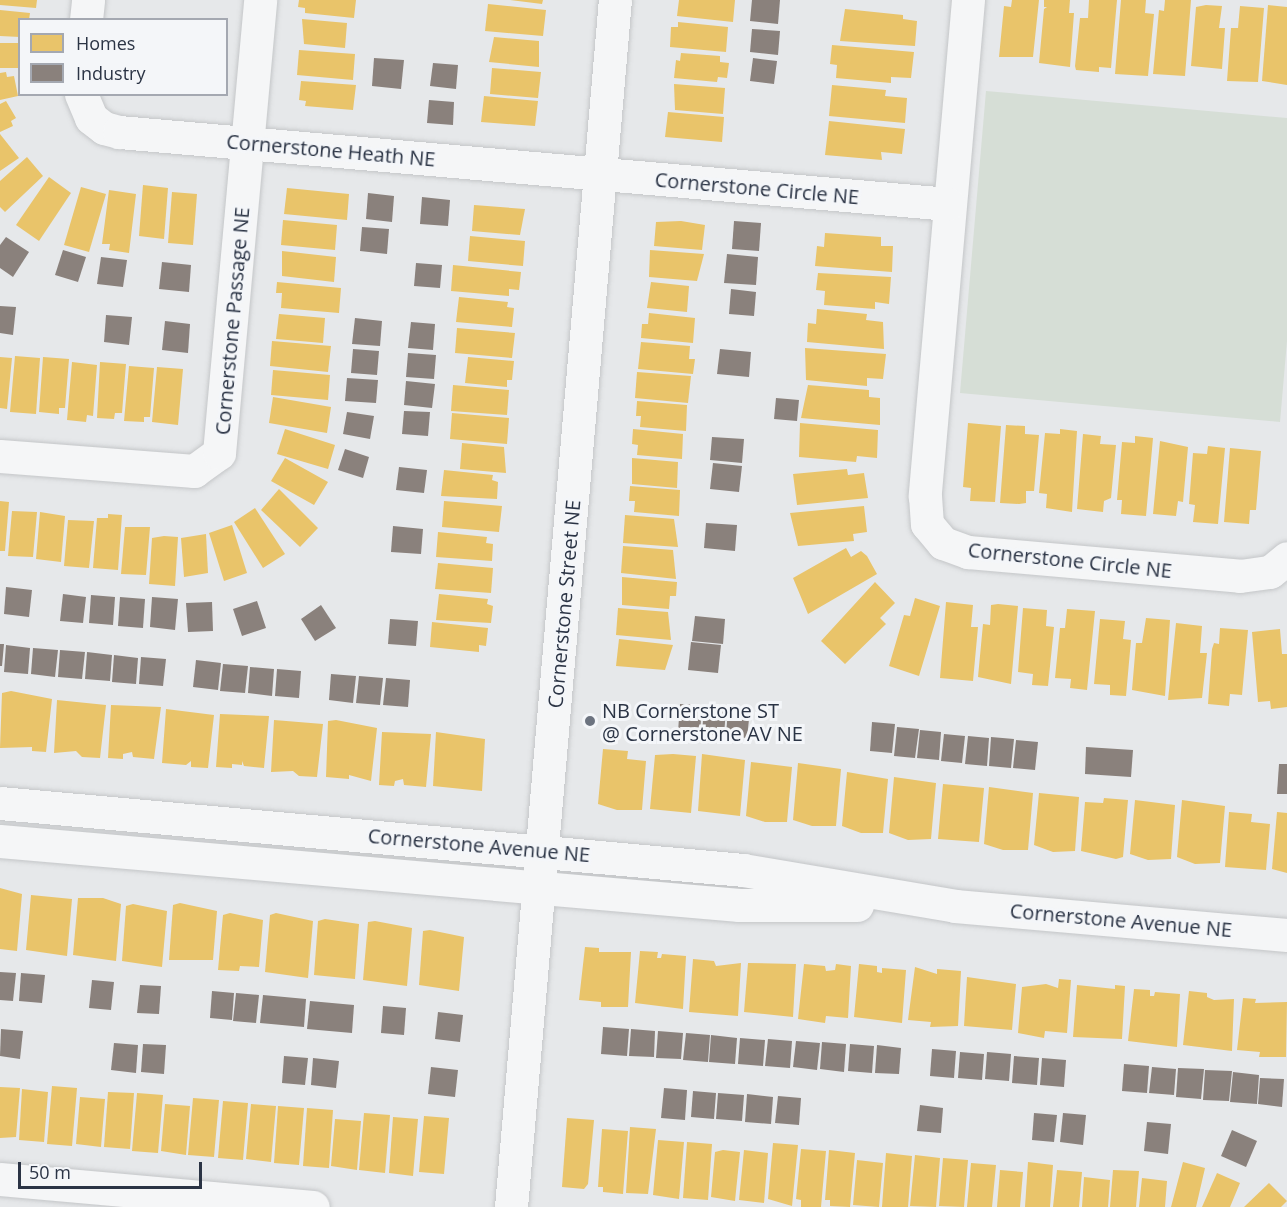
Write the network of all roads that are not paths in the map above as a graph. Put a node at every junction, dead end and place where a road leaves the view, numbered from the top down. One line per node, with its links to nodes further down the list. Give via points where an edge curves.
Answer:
1 (88, 0): 5 (street)
2 (260, 0): 7 (street, Cornerstone Passage NE)
3 (615, 0): 8 (street, Cornerstone Street NE)
4 (968, 0): 9 (street, Cornerstone Circle NE)
5 (86, 18)
6 (82, 96): 7 (street, Cornerstone Heath NE, via 91,118 104,128)
7 (248, 143): 8 (street, Cornerstone Heath NE); 10 (street, Cornerstone Passage NE, via 219,453 194,471)
8 (600, 174): 9 (street, Cornerstone Circle NE); 14 (street, Cornerstone Street NE)
9 (949, 204): 11 (street, Cornerstone Circle NE, via 925,496 927,524 943,543 968,552 1240,576 1270,572)
10 (0, 456)
11 (1287, 558)
12 (0, 803): 14 (street, Cornerstone Avenue NE)
13 (0, 841): 15 (street, Cornerstone Avenue NE)
14 (544, 850): 15 (street, Cornerstone Street NE); 16 (street, Cornerstone Avenue NE, via 743,870)
15 (540, 889): 16 (street, Cornerstone Avenue NE, via 739,905); 20 (street, Cornerstone Street NE)
16 (955, 906): 17 (street, Cornerstone Avenue NE)
17 (1287, 935)
18 (0, 1179): 19 (street)
19 (313, 1207)
20 (511, 1207)

